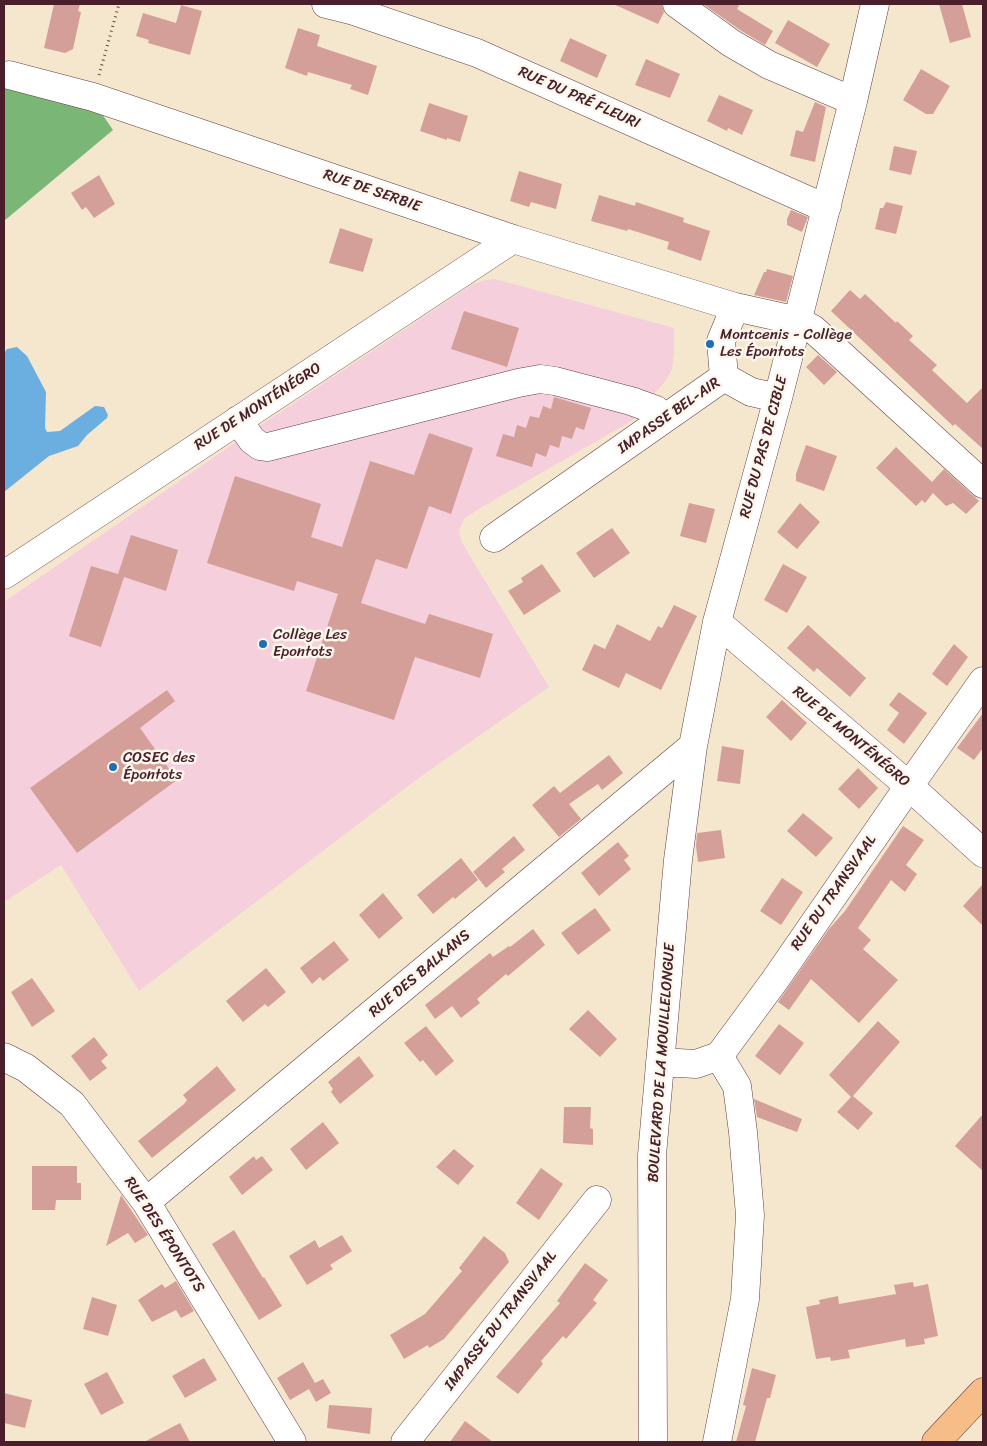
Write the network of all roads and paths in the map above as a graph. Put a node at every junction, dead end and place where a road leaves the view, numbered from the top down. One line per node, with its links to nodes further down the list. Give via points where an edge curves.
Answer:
1 (119, 4): 6 (path)
2 (326, 4): 8 (street, RUE DU PRÉ FLEURI, via 354,10 477,53)
3 (677, 4): 7 (street, via 769,66)
4 (875, 4): 7 (street, RUE DU PAS DE CIBLE)
5 (9, 75): 6 (street, RUE DE SERBIE)
6 (93, 97): 9 (street, RUE DE SERBIE)
7 (853, 101): 8 (street, RUE DU PAS DE CIBLE)
8 (826, 206): 11 (street, RUE DU PAS DE CIBLE)
9 (512, 239): 10 (street, RUE DE SERBIE); 15 (street, RUE DE MONTÉNÉGRO)
10 (735, 307): 11 (street); 12 (street, IMPASSE BEL-AIR, via 721,341)
11 (798, 320): 13 (street, RUE DU PAS DE CIBLE); 16 (street, via 814,329)
12 (724, 377): 13 (street, via 751,392); 14 (street, IMPASSE BEL-AIR)
13 (778, 398): 19 (street, RUE DU PAS DE CIBLE)
14 (664, 419): 15 (street, via 656,410 631,401 555,380 540,379 268,448 252,440); 17 (street, IMPASSE BEL-AIR)
15 (238, 420): 18 (street, RUE DE MONTÉNÉGRO)
16 (983, 484)
17 (494, 538)
18 (4, 575)
19 (717, 622): 21 (street, RUE DU PAS DE CIBLE); 22 (street, RUE DE MONTÉNÉGRO)
20 (983, 681): 22 (street, RUE DU TRANSVAAL)
21 (693, 746): 26 (street, BOULEVARD DE LA MOUILLELONGUE, via 678,860); 28 (street, RUE DES BALKANS)
22 (909, 786): 23 (street, RUE DE MONTÉNÉGRO); 24 (street, RUE DU TRANSVAAL)
23 (983, 853)
24 (719, 1056): 26 (street, via 696,1064); 33 (street, via 738,1086 750,1215 745,1299)
25 (4, 1057): 28 (street, RUE DES ÉPONTOTS, via 26,1068 72,1104)
26 (660, 1062): 32 (street, BOULEVARD DE LA MOUILLELONGUE, via 652,1155)
27 (598, 1200): 31 (street, IMPASSE DU TRANSVAAL)
28 (146, 1202): 30 (street, RUE DES ÉPONTOTS)
29 (983, 1392): 34 (main road)
30 (292, 1442)
31 (405, 1442)
32 (653, 1442)
33 (717, 1442)
34 (936, 1442)

